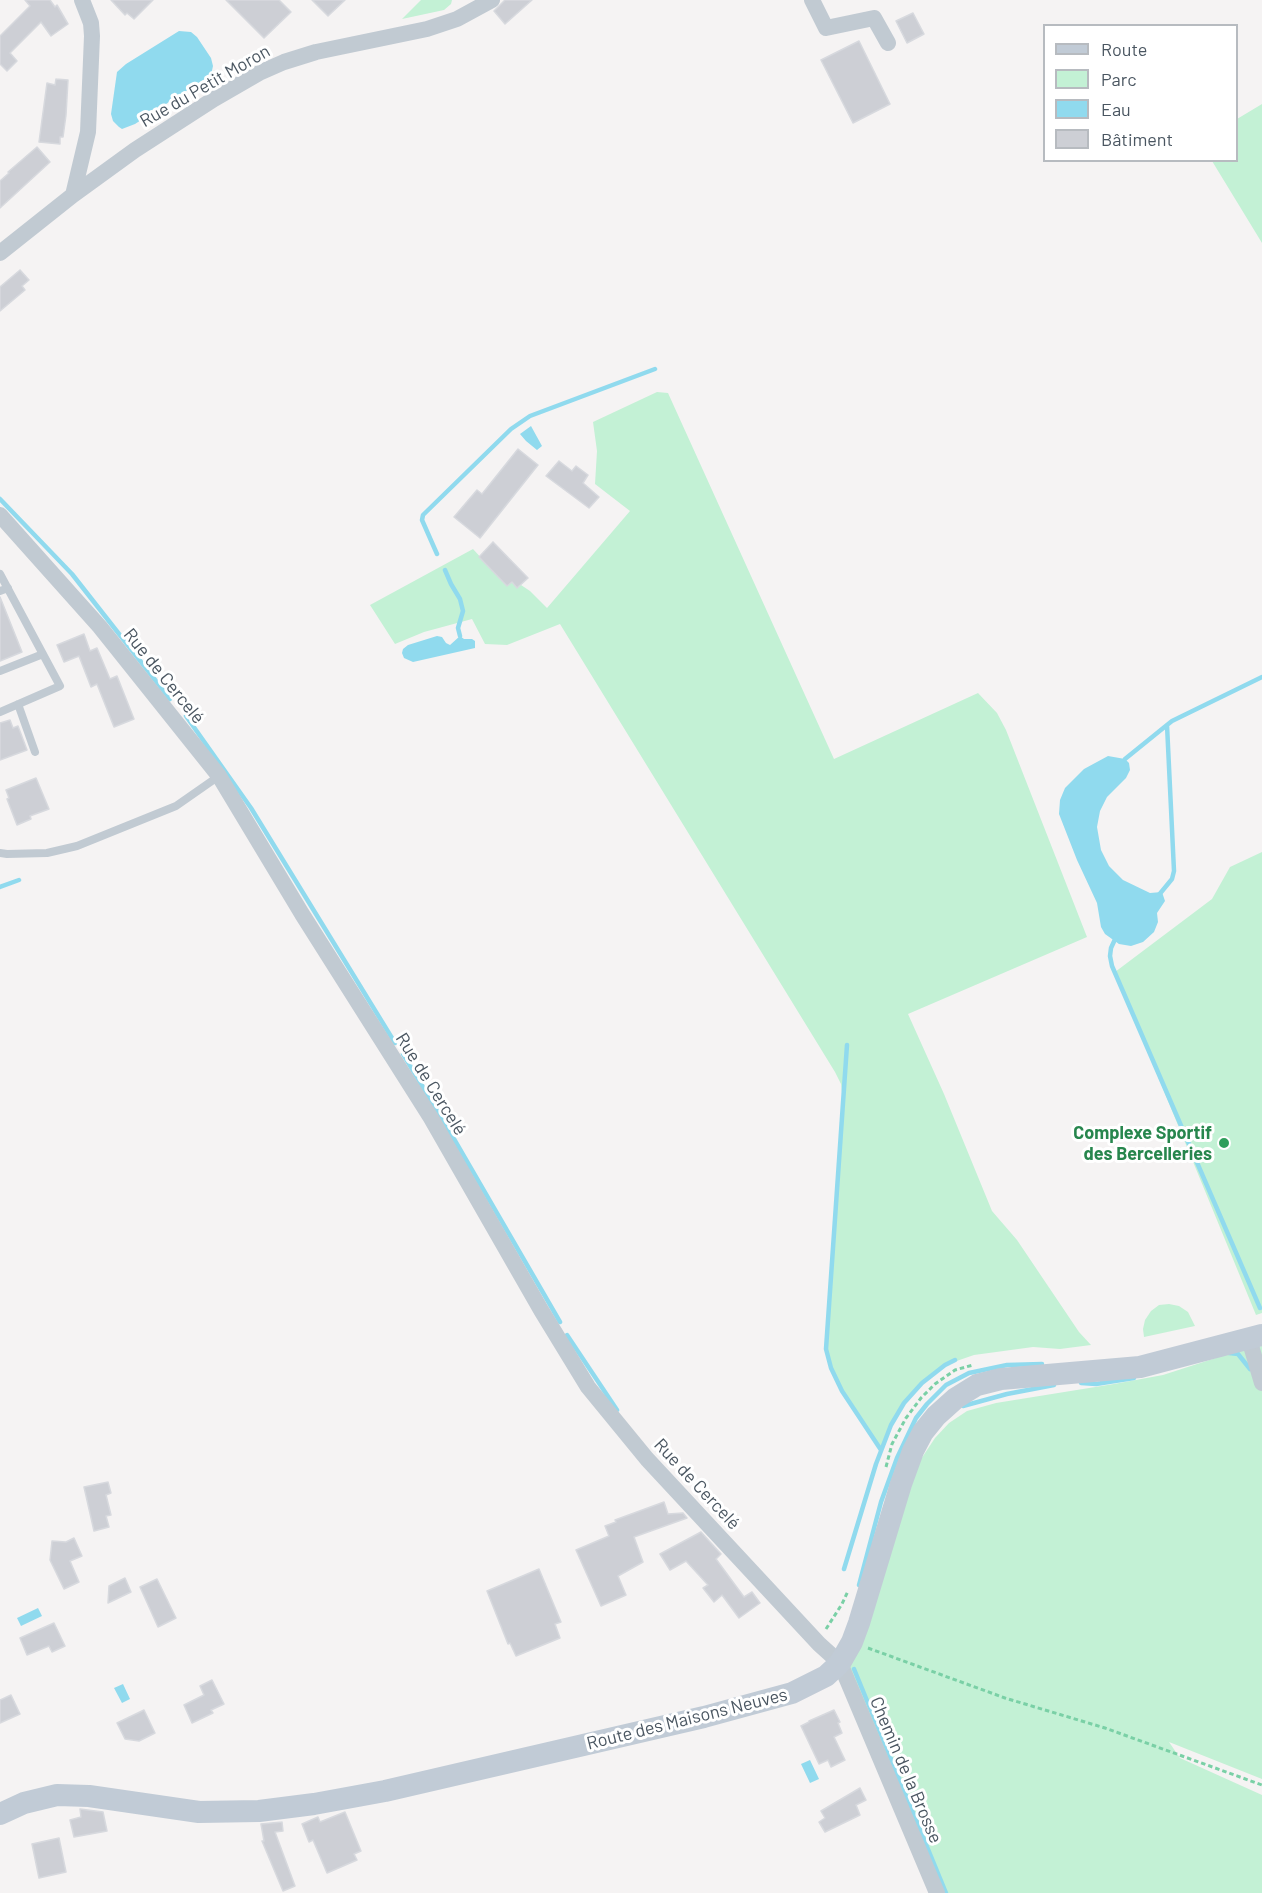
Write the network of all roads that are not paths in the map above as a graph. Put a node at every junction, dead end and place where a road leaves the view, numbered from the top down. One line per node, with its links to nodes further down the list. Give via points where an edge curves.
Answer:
1 (82, 0): 6 (street, via 92,36 88,132)
2 (492, 0): 4 (street, Rue du Petit Moron)
3 (812, 0): 5 (street, via 825,27 874,18)
4 (470, 6): 6 (street, Rue du Petit Moron, via 457,19 427,29 316,52 259,73 135,150)
5 (888, 43)
6 (73, 195): 7 (street, Rue du Petit Moron)
7 (0, 254)
8 (0, 515): 16 (street, Rue de Cercelé, via 100,627)
9 (0, 573): 10 (lane)
10 (4, 590): 11 (lane)
11 (43, 654): 12 (lane); 13 (lane, via 60,686)
12 (0, 670)
13 (18, 704): 14 (lane); 15 (lane)
14 (0, 712)
15 (35, 752)
16 (219, 777): 17 (lane, via 176,806 77,846 47,853); 20 (street, Rue de Cercelé, via 431,1118 588,1388 647,1459)
17 (0, 853)
18 (1256, 1337): 19 (street); 20 (street, Route des Maisons Neuves, via 1140,1367 1001,1379 977,1385 956,1398 923,1432 913,1451 860,1623)
19 (1262, 1383)
20 (840, 1663): 21 (street, Route des Maisons Neuves, via 816,1683 753,1705 396,1789 314,1804 260,1811 199,1812 65,1795 39,1798); 22 (street, Chemin de la Brosse)
21 (0, 1814)
22 (937, 1893)

